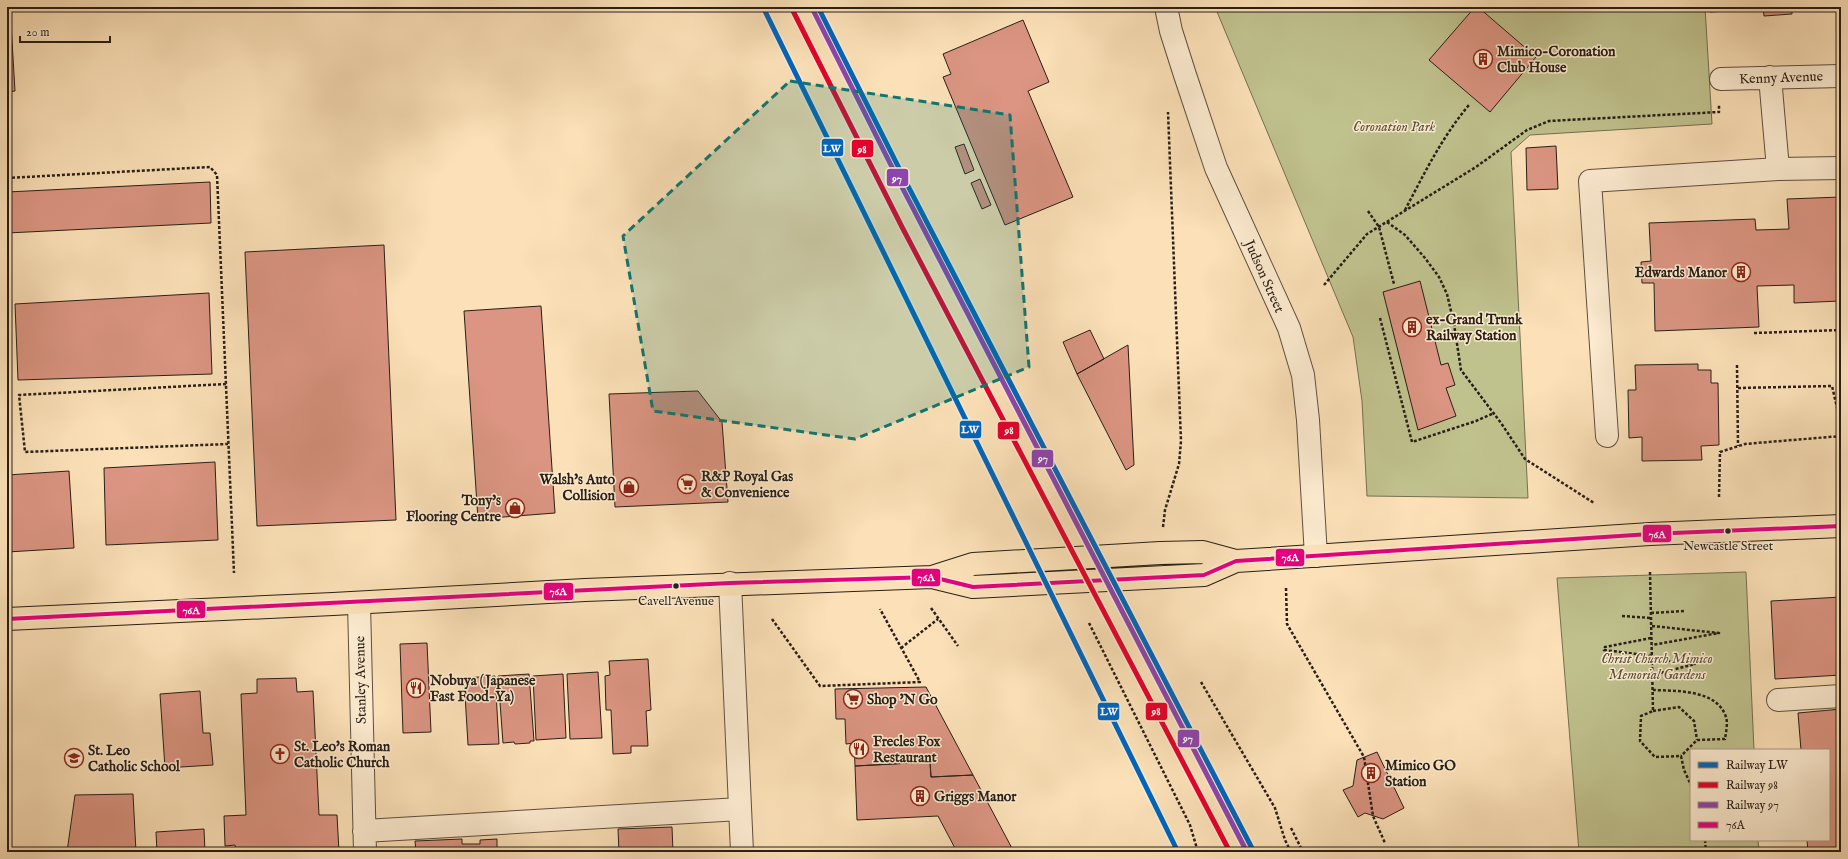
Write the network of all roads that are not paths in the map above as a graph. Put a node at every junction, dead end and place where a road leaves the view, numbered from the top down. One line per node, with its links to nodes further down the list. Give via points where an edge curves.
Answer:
1 (1166, 7): 9 (street, Judson Street, via 1171,31 1216,168 1289,328 1303,375)
2 (1841, 76): 3 (street, Kenny Avenue)
3 (1770, 77): 4 (street, Kenny Avenue); 6 (street)
4 (1721, 79)
5 (1841, 168): 6 (street)
6 (1778, 169): 7 (street, via 1590,181)
7 (1607, 436)
8 (1841, 526): 9 (main road, via 1650,534)
9 (1316, 556): 10 (main road, via 1236,561 1203,552 1152,554 973,564 932,577)
10 (730, 583): 11 (main road); 15 (street)
11 (359, 603): 12 (main road); 16 (street, Stanley Avenue)
12 (7, 619)
13 (1841, 696): 14 (street)
14 (1778, 700)
15 (740, 809): 16 (street); 17 (street)
16 (364, 842)
17 (742, 852)

